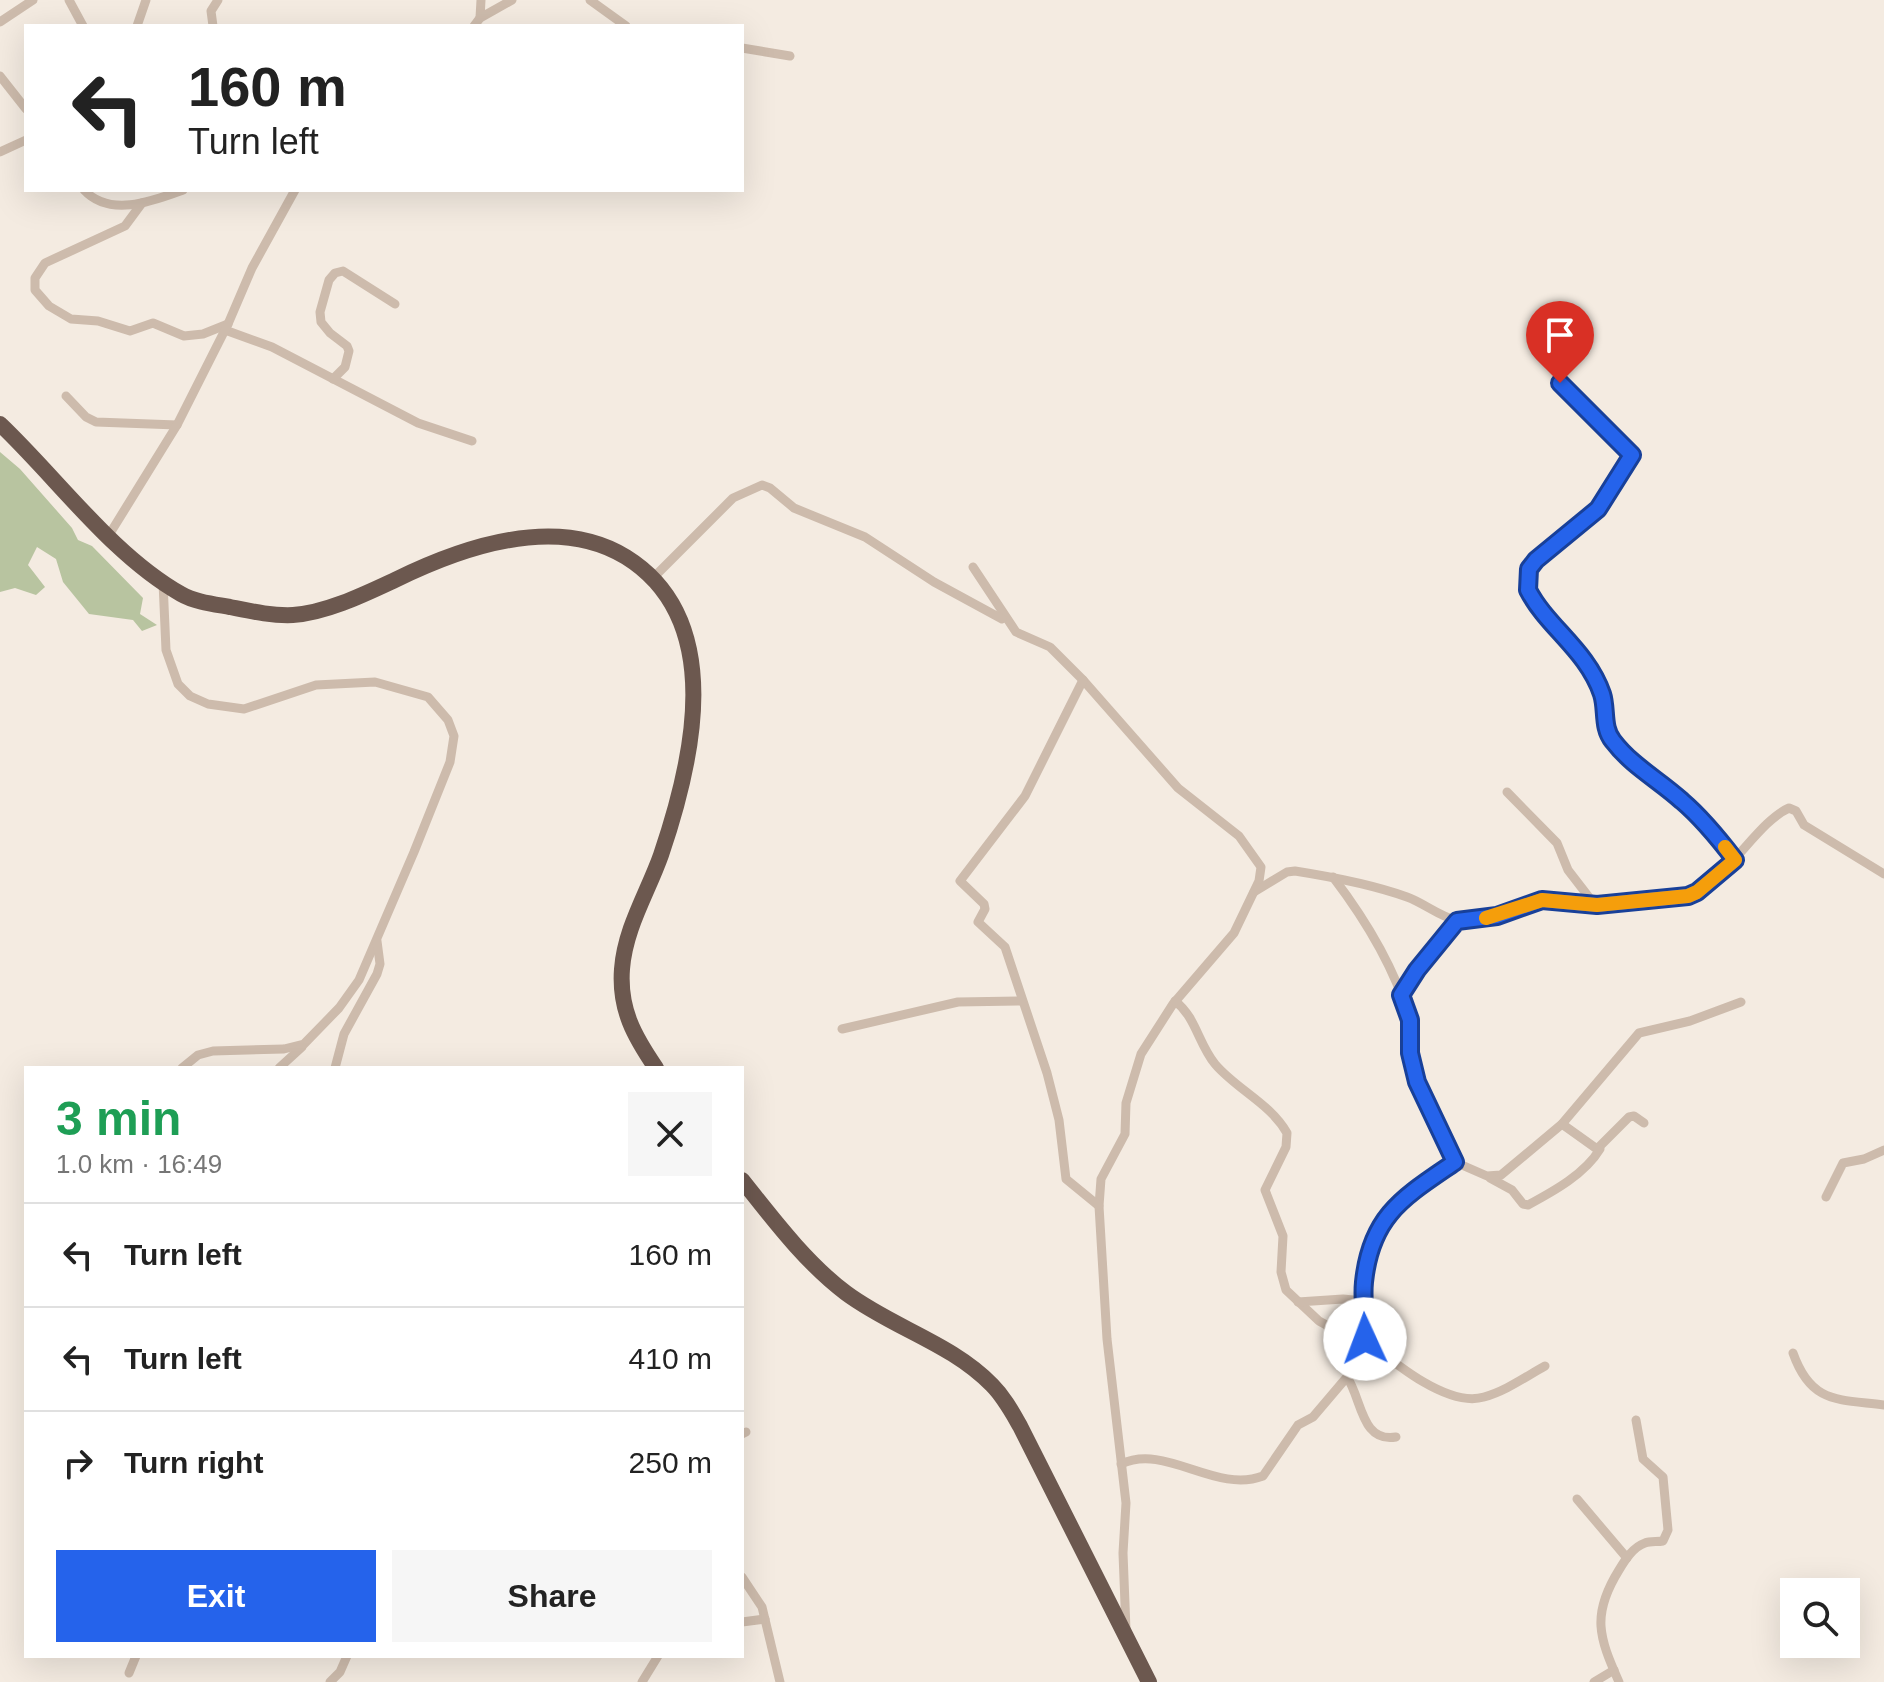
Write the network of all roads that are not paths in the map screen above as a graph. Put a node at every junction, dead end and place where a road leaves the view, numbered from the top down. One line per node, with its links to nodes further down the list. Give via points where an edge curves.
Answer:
1 (33, 0): 8 (street)
2 (69, 0): 10 (street)
3 (146, 0): 11 (street)
4 (218, 0): 12 (street, via 211,11)
5 (481, 0): 9 (street)
6 (512, 0): 9 (street)
7 (590, 0): 13 (street)
8 (0, 22)
9 (477, 22)
10 (82, 24)
11 (138, 24)
12 (213, 24)
13 (623, 24)
14 (744, 48): 15 (street)
15 (790, 56)
16 (0, 76): 17 (street)
17 (24, 106)
18 (24, 141): 19 (street)
19 (0, 152)
20 (87, 192): 23 (street, via 100,202)
21 (177, 192): 23 (street)
22 (291, 193): 25 (street)
23 (142, 203): 25 (street, via 125,226 45,263 35,278 35,290 58,313 121,330 153,323 176,335 194,336)
24 (395, 304): 26 (street, via 343,271 329,280 321,322 349,351 345,367)
25 (227, 327): 26 (street); 30 (street)
26 (333, 379): 31 (street, via 418,423)
27 (1560, 383): 39 (street, via 1632,455 1598,509 1529,569 1528,590 1599,686 1613,742 1681,800)
28 (66, 396): 30 (street, via 96,422)
29 (0, 424): 32 (highway)
30 (177, 425): 32 (street)
31 (472, 441)
32 (109, 535): 35 (highway)
33 (973, 567): 36 (street)
34 (653, 578): 35 (highway, via 594,542 543,535 438,559 340,602 294,615 203,602); 36 (street, via 733,498 762,485 794,508 865,537); 55 (highway, via 681,620 693,675 686,759 674,810 622,965 627,1021)
35 (163, 582): 45 (street, via 166,650 178,684 190,696 244,709 316,685 375,682 428,697 448,720 454,736 450,762)
36 (1005, 620): 37 (street, via 1025,638 1050,647)
37 (1083, 680): 42 (street, via 1178,788 1239,836 1258,858 1262,873); 47 (street, via 1025,796 960,879 985,907 978,922 1005,947)
38 (1507, 792): 43 (street, via 1557,843 1568,870)
39 (1735, 860): 40 (street, via 1789,808 1804,825); 43 (street, via 1688,896)
40 (1884, 874)
41 (1333, 877): 42 (street, via 1291,871); 44 (street, via 1409,897); 46 (street, via 1359,912)
42 (1254, 892): 48 (street, via 1234,933)
43 (1595, 905): 44 (street, via 1542,900 1497,916)
44 (1457, 921): 46 (street)
45 (377, 941): 51 (street, via 359,980); 54 (street, via 377,974 344,1034)
46 (1401, 995): 60 (street, via 1410,1020 1417,1082)
47 (1021, 1001): 50 (street, via 958,1002); 64 (street, via 1059,1120 1066,1179)
48 (1175, 1001): 64 (street, via 1141,1054 1131,1081 1125,1134 1101,1179); 66 (street, via 1190,1015 1201,1047 1216,1066 1287,1133 1286,1147 1265,1190 1283,1236 1281,1282)
49 (1741, 1002): 57 (street, via 1641,1032)
50 (842, 1029)
51 (304, 1044): 52 (street, via 213,1051); 53 (street)
52 (184, 1066)
53 (281, 1066)
54 (336, 1066)
55 (655, 1066)
56 (1644, 1123): 58 (street, via 1629,1117)
57 (1562, 1124): 58 (street); 61 (street, via 1517,1164 1501,1175)
58 (1600, 1149): 61 (street, via 1564,1184 1528,1205)
59 (1884, 1150): 63 (street, via 1843,1163)
60 (1455, 1162): 61 (street); 65 (street, via 1386,1215 1367,1267)
61 (1487, 1176)
62 (744, 1182): 80 (highway, via 844,1292 963,1359 994,1387 1020,1426)
63 (1826, 1197)
64 (1099, 1206): 74 (street)
65 (1364, 1301): 66 (street); 67 (street)
66 (1298, 1302): 67 (street, via 1319,1321)
67 (1364, 1342): 69 (street, via 1421,1381 1465,1397 1482,1398); 70 (street)
68 (1793, 1353): 71 (street, via 1801,1372 1822,1395)
69 (1545, 1366)
70 (1347, 1377): 73 (street, via 1369,1427 1381,1437); 74 (street, via 1313,1417 1298,1425 1263,1476 1232,1480 1167,1463 1139,1459)
71 (1884, 1405)
72 (1636, 1420): 76 (street, via 1643,1459 1663,1477 1668,1530 1663,1541 1646,1543)
73 (1396, 1437)
74 (1121, 1464): 80 (street)
75 (1577, 1499): 76 (street)
76 (1627, 1558): 84 (street, via 1601,1610 1602,1638)
77 (744, 1579): 78 (street)
78 (765, 1619): 79 (street); 88 (street)
79 (744, 1622)
80 (1127, 1637): 89 (highway)
81 (135, 1658): 85 (street)
82 (346, 1658): 86 (street)
83 (657, 1658): 87 (street)
84 (1614, 1670): 90 (street); 91 (street)
85 (129, 1673)
86 (330, 1682)
87 (642, 1682)
88 (780, 1682)
89 (1149, 1682)
90 (1594, 1682)
91 (1619, 1682)

